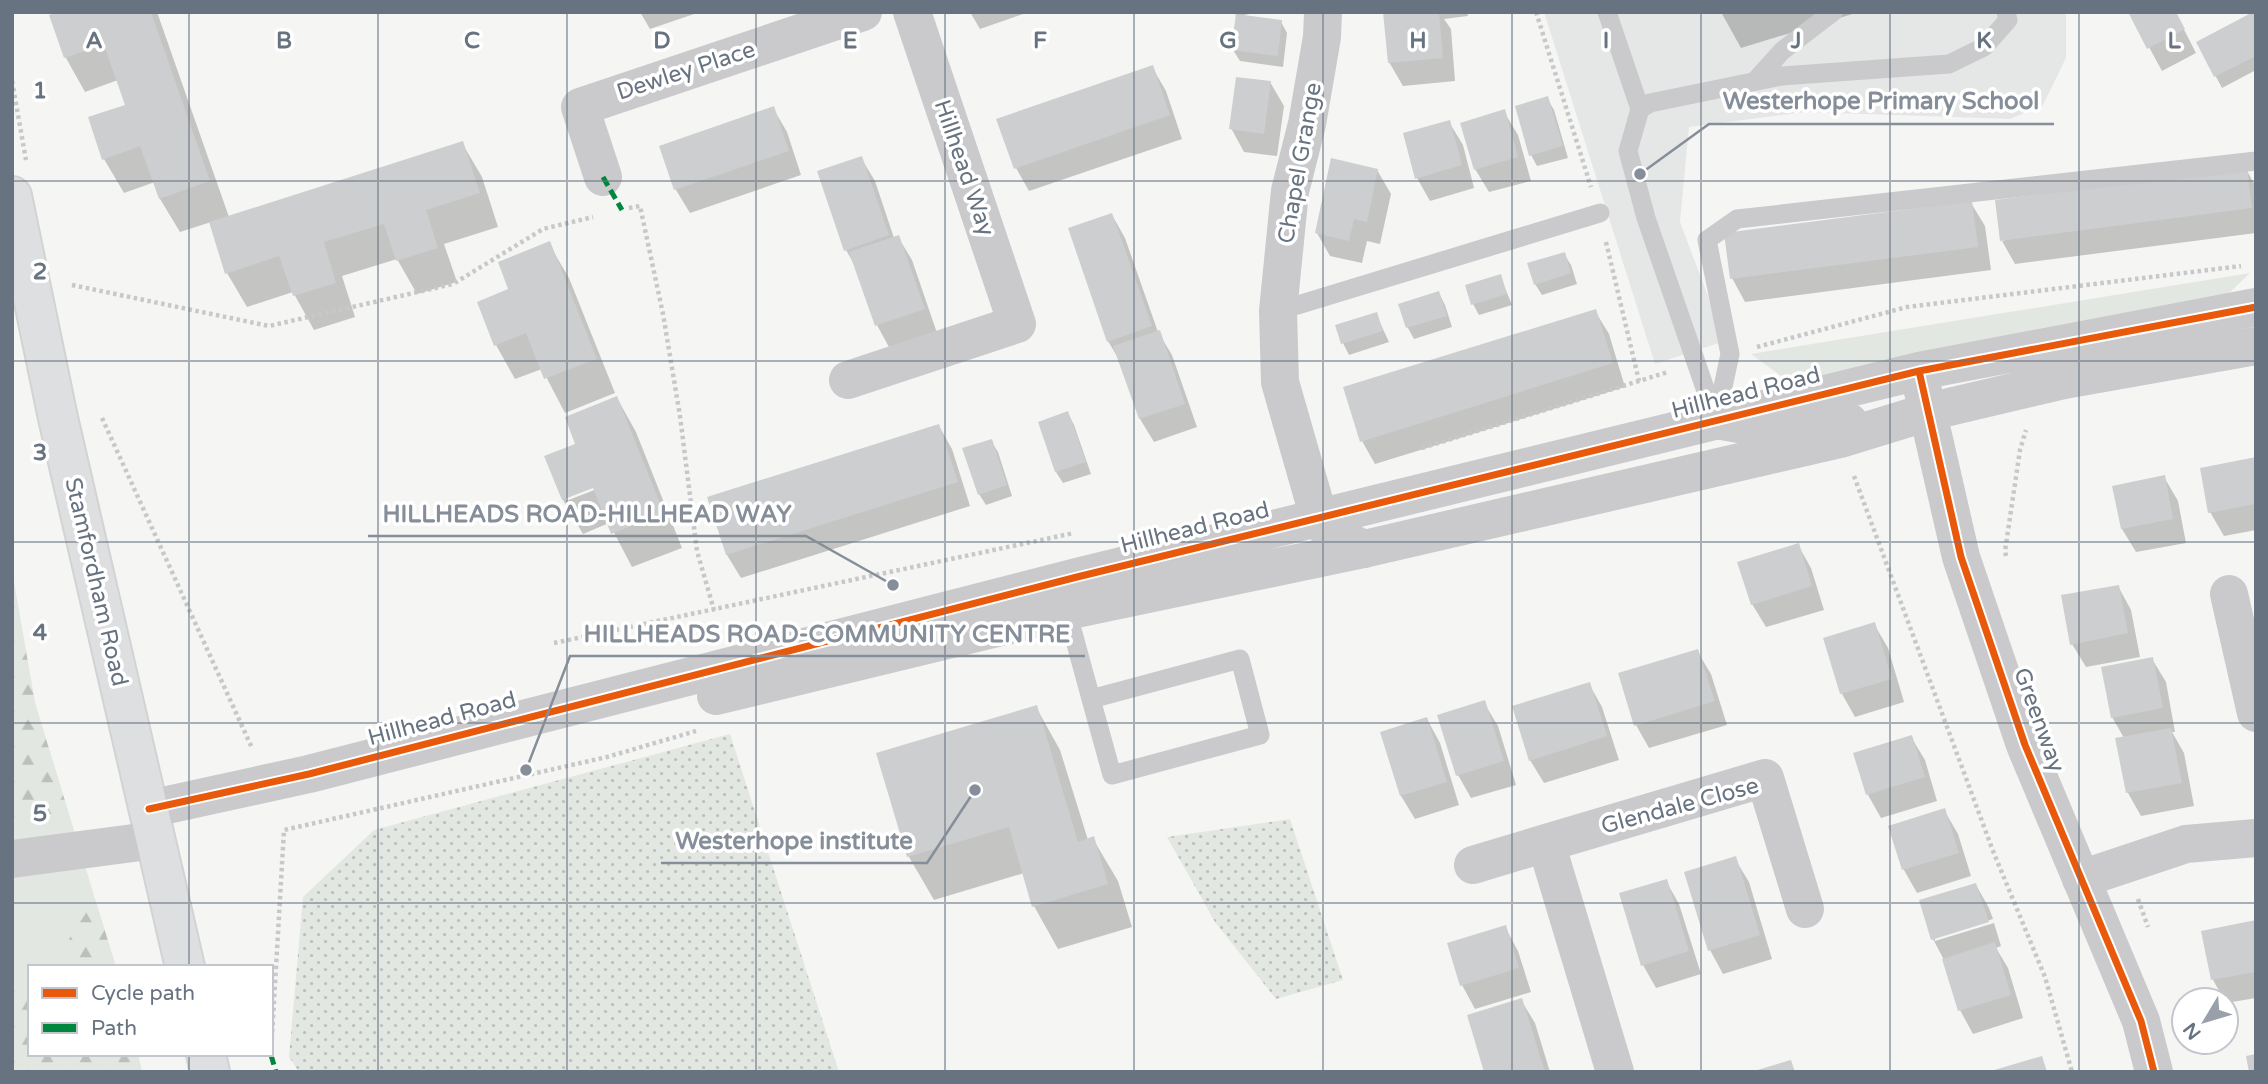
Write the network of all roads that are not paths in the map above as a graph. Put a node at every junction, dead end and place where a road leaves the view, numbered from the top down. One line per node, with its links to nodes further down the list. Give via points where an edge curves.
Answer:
1 (863, 12): 10 (street, Dewley Place, via 580,107)
2 (912, 12): 17 (street, Hillhead Way, via 1017,324)
3 (1323, 12): 14 (street, Chapel Grange, via 1307,124 1290,191)
4 (1607, 12): 8 (lane)
5 (1833, 12): 7 (lane, via 1782,51)
6 (2006, 12): 7 (lane, via 2008,20 1984,47 1949,64)
7 (1755, 81): 8 (lane)
8 (1640, 109): 19 (lane, via 1628,151 1646,218)
9 (2256, 162): 19 (lane, via 1737,219 1707,240 1730,354)
10 (603, 177)
11 (12, 196): 28 (main road, Stamfordham Road)
12 (1600, 213): 14 (lane)
13 (2256, 307): 16 (street, Hillhead Road)
14 (1278, 311): 20 (street, Chapel Grange, via 1280,382)
15 (2256, 346): 18 (street, via 2064,380)
16 (1919, 371): 18 (street, Greenway); 19 (street, Hillhead Road)
17 (848, 380)
18 (1928, 412): 19 (street, via 1779,431); 21 (street, via 1840,439); 33 (street, Greenway, via 1961,557 2025,745)
19 (1716, 420): 20 (street, Hillhead Road)
20 (1319, 518): 21 (street, via 1330,533); 22 (street, via 1312,543); 27 (street, Hillhead Road)
21 (1364, 549): 22 (street)
22 (1293, 564): 24 (street)
23 (2229, 594): 26 (street)
24 (1067, 611): 25 (lane); 27 (street, via 564,733)
25 (1091, 699): 25 (lane, via 1112,775 1260,735 1240,659)
26 (2256, 713)
27 (421, 744): 28 (street, Hillhead Road, via 269,783)
28 (152, 825): 31 (street, Hillhead Road); 35 (main road, Stamfordham Road)
29 (2256, 838): 33 (street, via 2186,844)
30 (1546, 843): 32 (street, Glendale Close); 34 (street, Glendale Close, via 1765,778); 36 (street)
31 (12, 859)
32 (1473, 865)
33 (2081, 879): 37 (street, Greenway, via 2141,1021)
34 (1805, 909)
35 (185, 965)
36 (1615, 1072)
37 (2154, 1072)

